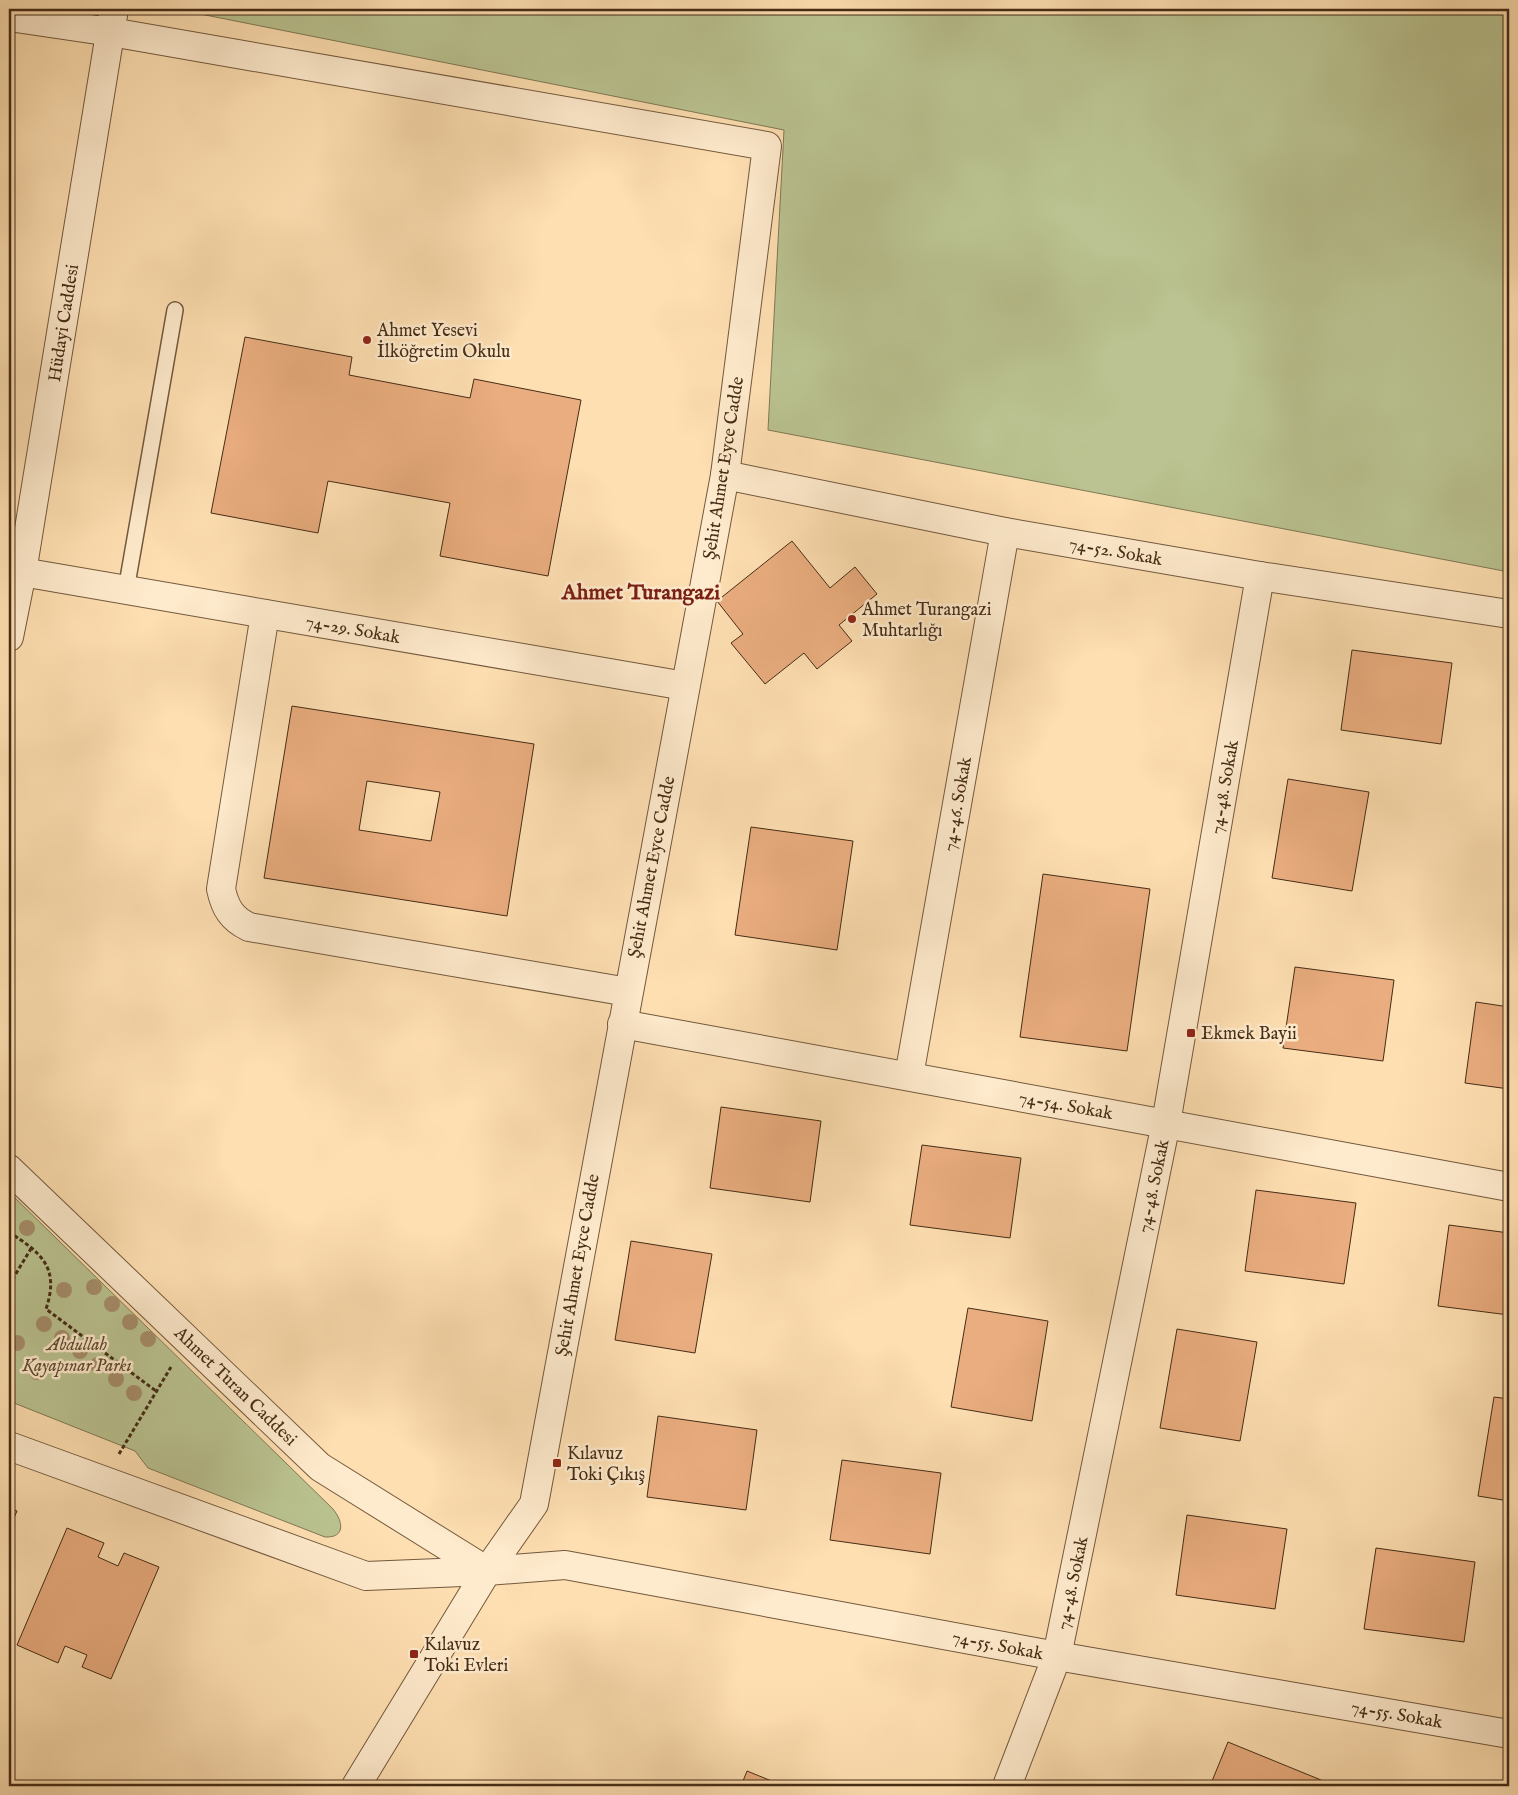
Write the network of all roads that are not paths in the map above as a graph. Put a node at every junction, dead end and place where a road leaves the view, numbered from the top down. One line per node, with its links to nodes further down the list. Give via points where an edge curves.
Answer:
1 (9, 17): 2 (street)
2 (113, 21): 4 (street, Şehit Ahmet Eyce Cadde, via 767,146); 6 (street, Hüdayi Caddesi)
3 (176, 310): 8 (lane)
4 (725, 476): 5 (street, 74-52. Sokak); 12 (street, Şehit Ahmet Eyce Cadde)
5 (1005, 532): 7 (street, 74-52. Sokak); 15 (street, 74-46. Sokak)
6 (22, 572): 8 (street, 74-29. Sokak); 11 (street, Hüdayi Caddesi)
7 (1260, 576): 10 (street, 74-52. Sokak); 16 (street, 74-48. Sokak)
8 (126, 590): 9 (street, 74-29. Sokak)
9 (265, 614): 12 (street, 74-29. Sokak); 13 (street, via 221,889 233,918 249,927)
10 (1509, 614)
11 (9, 637)
12 (685, 686): 13 (street, Şehit Ahmet Eyce Cadde)
13 (628, 992): 14 (street, Şehit Ahmet Eyce Cadde)
14 (622, 1024): 15 (street, 74-54. Sokak); 20 (street, Şehit Ahmet Eyce Cadde, via 534,1504)
15 (909, 1076): 16 (street, 74-54. Sokak)
16 (1166, 1123): 18 (street, 74-54. Sokak); 21 (street, 74-48. Sokak)
17 (9, 1170): 20 (street, Ahmet Turan Caddesi, via 320,1467)
18 (1509, 1187)
19 (9, 1446): 20 (street, 74-55. Sokak, via 366,1576)
20 (487, 1571): 21 (street, 74-55. Sokak, via 565,1564); 23 (street, Şehit Ahmet Eyce Cadde)
21 (1057, 1656): 22 (street, 74-55. Sokak); 24 (street, 74-48. Sokak)
22 (1509, 1734)
23 (356, 1786)
24 (1006, 1786)

